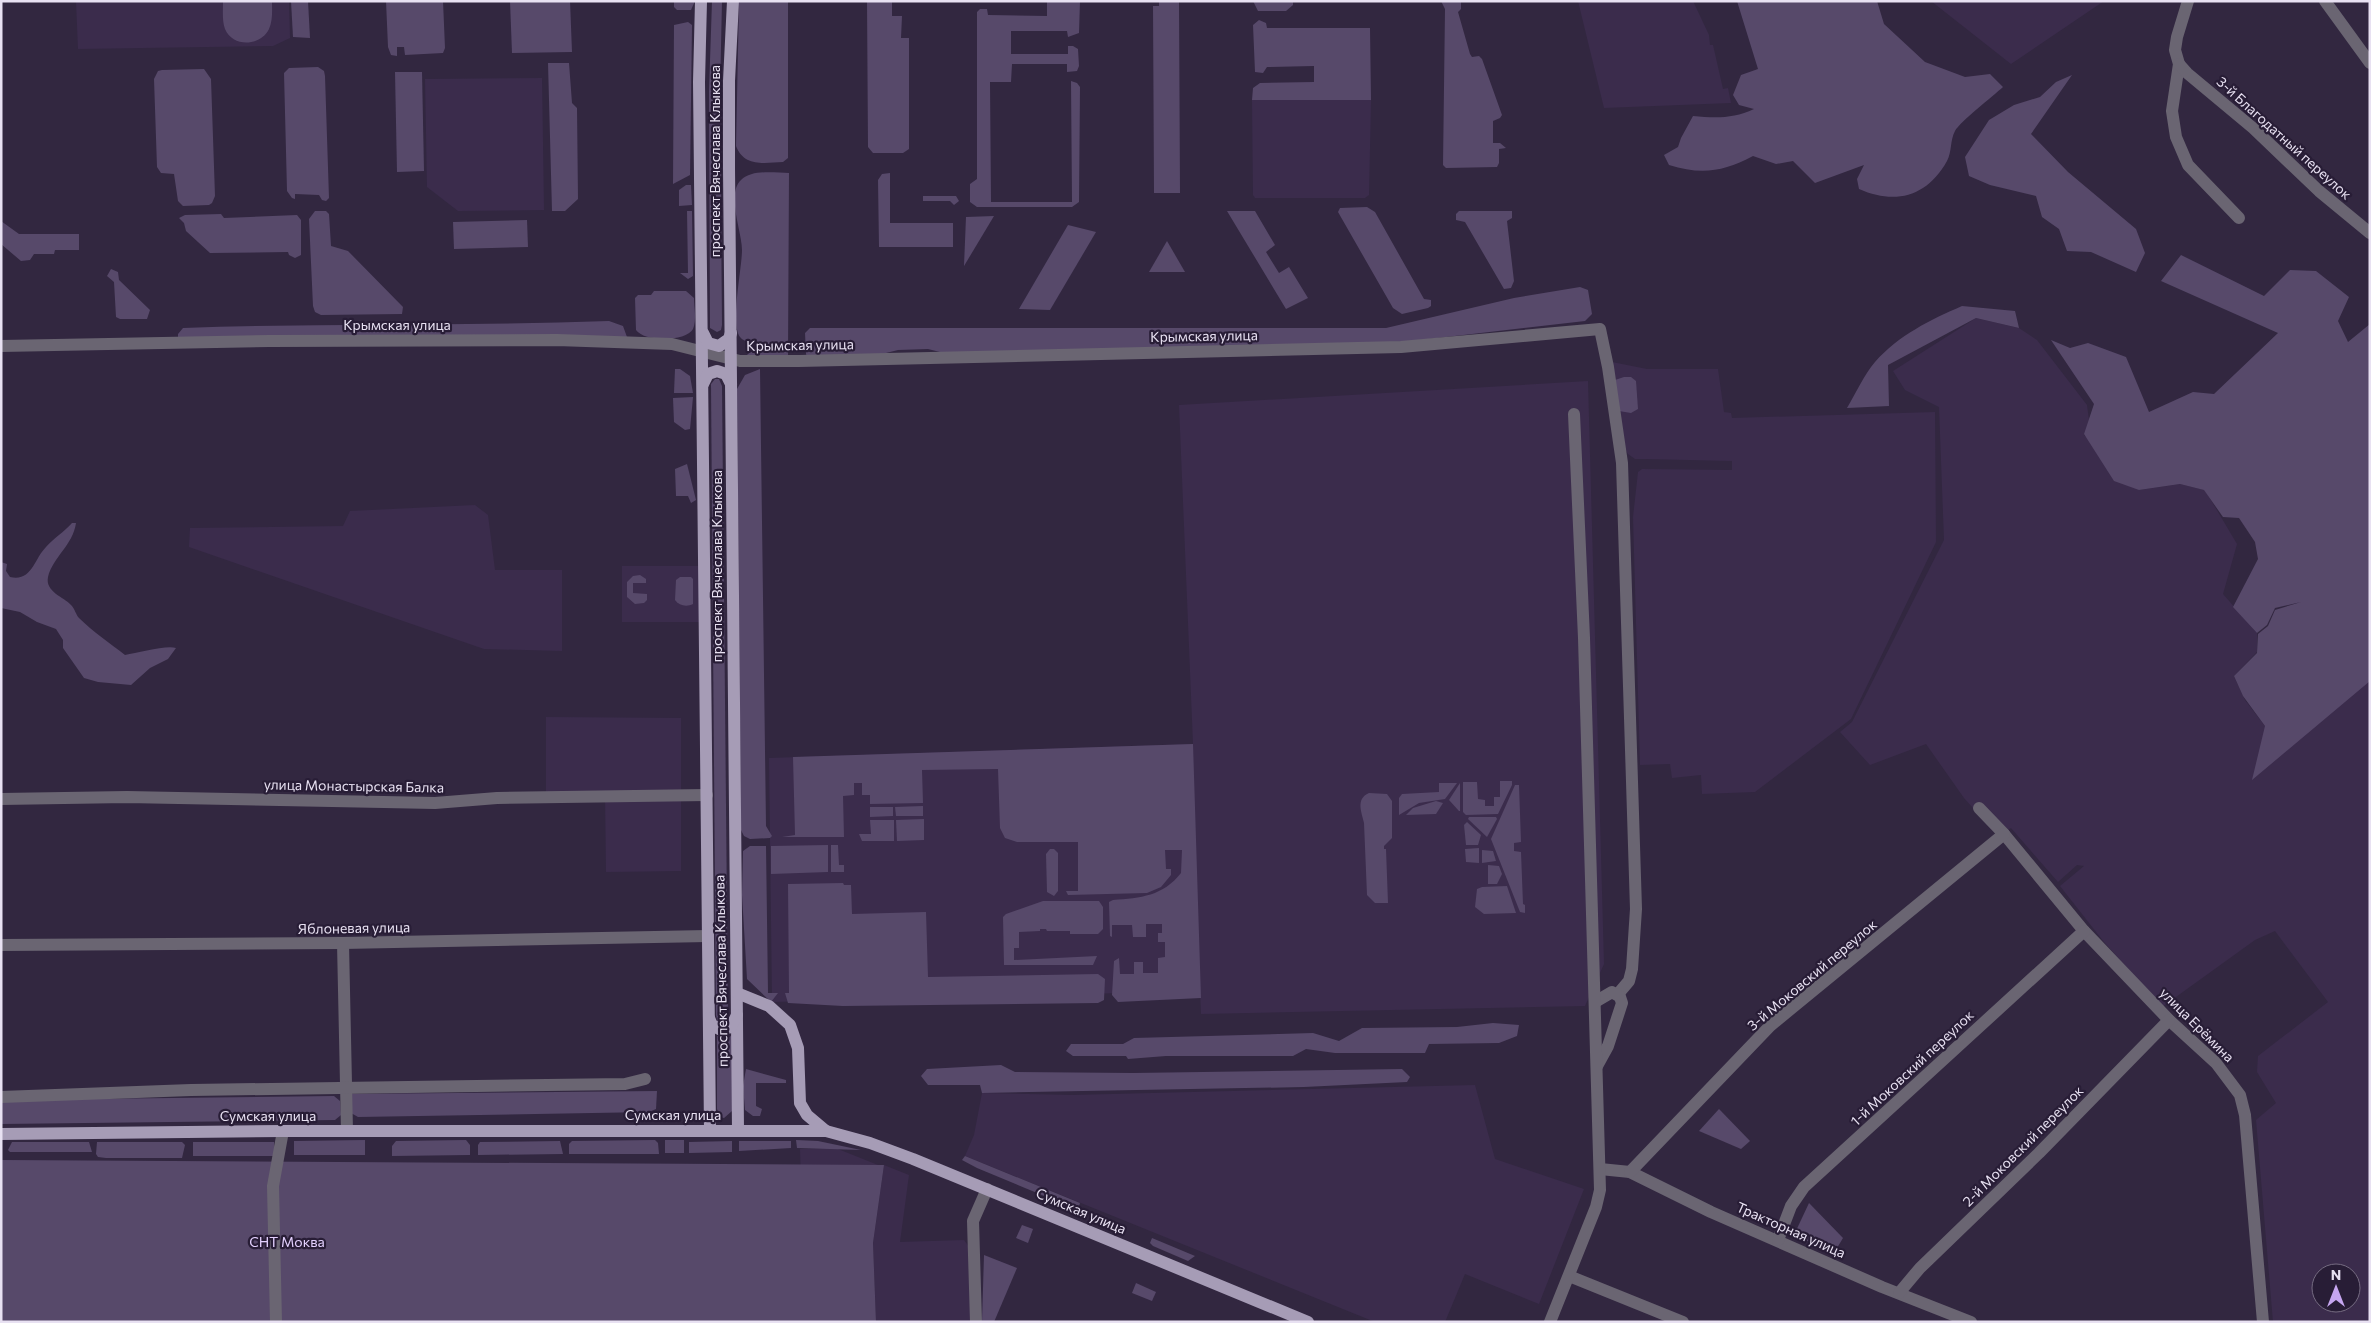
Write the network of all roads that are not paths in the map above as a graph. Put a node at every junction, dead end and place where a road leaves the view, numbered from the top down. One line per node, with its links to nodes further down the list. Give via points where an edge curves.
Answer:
1 (701, 1): 9 (main road, проспект Вячеслава Клыкова)
2 (733, 1): 10 (main road, проспект Вячеслава Клыкова, via 729,81)
3 (2188, 1): 5 (street, via 2176,37)
4 (2326, 1): 6 (street)
5 (2179, 64): 7 (street, via 2172,122 2180,150 2188,165); 8 (street, 3-й Благодатный переулок)
6 (2370, 64)
7 (2238, 218)
8 (2370, 233)
9 (703, 332): 10 (main road, via 708,343 719,346 729,339); 12 (main road, проспект Вячеслава Клыкова)
10 (730, 333): 13 (main road, проспект Вячеслава Клыкова)
11 (1, 346): 12 (street, Крымская улица, via 278,340 557,340 672,344)
12 (703, 353): 13 (street, Крымская улица); 15 (main road, проспект Вячеслава Клыкова)
13 (731, 359): 14 (main road, проспект Вячеслава Клыкова); 26 (street, Крымская улица, via 799,361 1372,348 1600,329 1622,463 1636,909 1632,969)
14 (731, 384): 15 (main road, via 726,374 717,370 708,374); 25 (main road, проспект Вячеслава Клыкова)
15 (703, 385): 17 (main road, проспект Вячеслава Клыкова)
16 (1574, 414): 27 (street)
17 (707, 795): 18 (street, улица Монастырская Балка, via 497,798 435,803 126,797); 22 (main road, проспект Вячеслава Клыкова)
18 (1, 799)
19 (1979, 808): 20 (street, улица Ерёмина)
20 (2004, 834): 21 (street, улица Ерёмина); 42 (street, 3-й Моковский переулок, via 1770,1026)
21 (2084, 931): 30 (street, улица Ерёмина); 44 (street, 1-й Моковский переулок, via 1804,1187 1791,1206)
22 (708, 936): 23 (street, Яблоневая улица); 29 (main road, проспект Вячеслава Клыкова)
23 (343, 943): 24 (street, Яблоневая улица); 33 (street)
24 (1, 945)
25 (737, 993): 28 (main road, проспект Вячеслава Клыкова); 39 (main road, via 770,1006 790,1025 798,1048 800,1103 807,1115)
26 (1618, 994): 27 (street, via 1608,993); 31 (street, via 1621,1006 1608,1046)
27 (1595, 1002): 31 (street)
28 (737, 1015): 29 (main road, via 731,1027 721,1030 712,1025); 36 (main road, проспект Вячеслава Клыкова)
29 (709, 1018): 35 (main road, проспект Вячеслава Клыкова)
30 (2169, 1020): 46 (street, 2-й Моковский переулок, via 1920,1268); 53 (street, улица Ерёмина, via 2216,1063 2233,1084 2243,1104)
31 (1597, 1066): 41 (street)
32 (644, 1078): 33 (street, Сумская улица, via 625,1084)
33 (347, 1089): 34 (street, Сумская улица, via 191,1090); 38 (street)
34 (1, 1097)
35 (710, 1130): 36 (main road, Сумская улица); 38 (main road, Сумская улица)
36 (738, 1130): 39 (main road, Сумская улица)
37 (283, 1131): 38 (main road, Сумская улица); 40 (main road, Сумская улица); 47 (street, via 273,1186)
38 (347, 1131)
39 (826, 1131): 43 (main road, Сумская улица, via 870,1142)
40 (1, 1134)
41 (1600, 1169): 42 (street, Тракторная улица); 45 (street, via 1596,1207)
42 (1630, 1172): 44 (street, Тракторная улица, via 1711,1212)
43 (987, 1189): 48 (street, via 973,1221); 49 (main road, Сумская улица)
44 (1778, 1240): 46 (street, Тракторная улица)
45 (1569, 1276): 50 (street); 51 (street)
46 (1899, 1293): 52 (street, Тракторная улица)
47 (276, 1322)
48 (976, 1322)
49 (1308, 1322)
50 (1550, 1322)
51 (1683, 1322)
52 (1971, 1322)
53 (2263, 1322)

